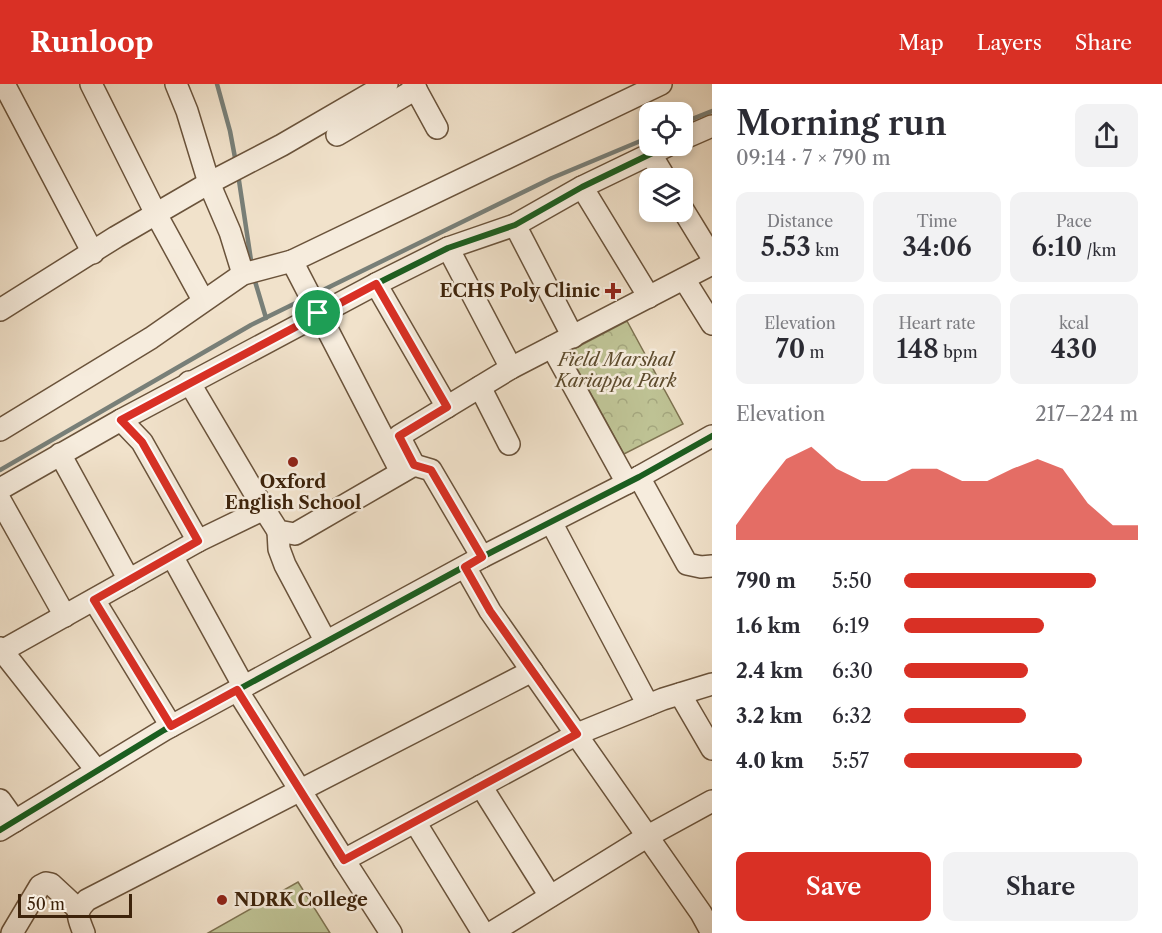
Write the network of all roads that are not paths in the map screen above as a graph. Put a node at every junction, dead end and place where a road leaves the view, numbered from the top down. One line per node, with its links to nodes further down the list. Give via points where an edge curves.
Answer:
1 (4, 84): 18 (street)
2 (91, 84): 14 (street)
3 (176, 84): 12 (street)
4 (387, 84): 12 (street, via 282,146)
5 (661, 84): 20 (street)
6 (414, 87): 8 (street); 10 (street)
7 (712, 126): 9 (street)
8 (437, 128)
9 (693, 134)
10 (337, 135)
11 (644, 156): 13 (street)
12 (209, 183): 14 (street); 22 (street)
13 (582, 187): 16 (street); 25 (street)
14 (156, 214): 18 (street); 26 (street)
15 (691, 222): 19 (street)
16 (515, 225): 17 (street); 30 (street)
17 (448, 249): 24 (street); 32 (street)
18 (93, 253): 28 (street)
19 (712, 257)
20 (292, 261): 22 (street); 27 (street)
21 (712, 264): 23 (street)
22 (249, 271): 26 (street)
23 (684, 279): 25 (street); 29 (street)
24 (376, 284): 27 (street); 35 (street)
25 (649, 297): 30 (street)
26 (203, 300): 37 (street, via 151,338)
27 (313, 302): 33 (street); 41 (street)
28 (0, 310)
29 (712, 324)
30 (573, 337): 31 (street)
31 (552, 347): 32 (street); 42 (street)
32 (511, 368): 34 (street)
33 (189, 382): 36 (street); 45 (street)
34 (480, 387): 35 (street); 39 (street)
35 (447, 407): 41 (street, via 399,436)
36 (121, 420): 40 (street); 48 (street, via 142,442)
37 (0, 430)
38 (712, 436): 42 (street)
39 (509, 444)
40 (60, 454): 43 (street); 52 (street)
41 (408, 469): 47 (street, via 295,534); 50 (street, via 431,470)
42 (633, 480): 46 (street); 51 (street, via 687,564)
43 (0, 489)
44 (0, 500): 54 (street)
45 (264, 509): 47 (street); 48 (street)
46 (551, 522): 50 (street); 61 (street)
47 (278, 531): 55 (street, via 285,564)
48 (198, 541): 49 (street)
49 (172, 556): 52 (street); 59 (street)
50 (473, 562): 55 (street); 57 (street, via 490,611)
51 (712, 566)
52 (129, 580): 53 (street)
53 (94, 600): 54 (street); 62 (street)
54 (65, 616): 56 (street)
55 (326, 642): 59 (street)
56 (1, 651): 65 (street)
57 (532, 671): 63 (street); 67 (street)
58 (712, 684): 60 (street)
59 (241, 688): 62 (street); 67 (street)
60 (680, 694): 61 (street); 64 (street)
61 (648, 705): 63 (street)
62 (171, 726): 65 (street)
63 (577, 734): 66 (street); 72 (street)
64 (712, 749)
65 (97, 771): 71 (street)
66 (481, 786): 70 (street); 74 (street)
67 (301, 791): 73 (street); 75 (street, via 87,900)
68 (0, 800): 71 (street)
69 (712, 801): 72 (street)
70 (415, 822): 73 (street); 80 (street)
71 (7, 825)
72 (648, 836): 74 (street); 76 (street)
73 (344, 860): 79 (street)
74 (550, 896): 81 (street)
75 (78, 909): 77 (street, via 46,883 40,886); 78 (street)
76 (707, 931)
77 (12, 933)
78 (84, 933)
79 (391, 933)
80 (483, 933)
81 (491, 933)

